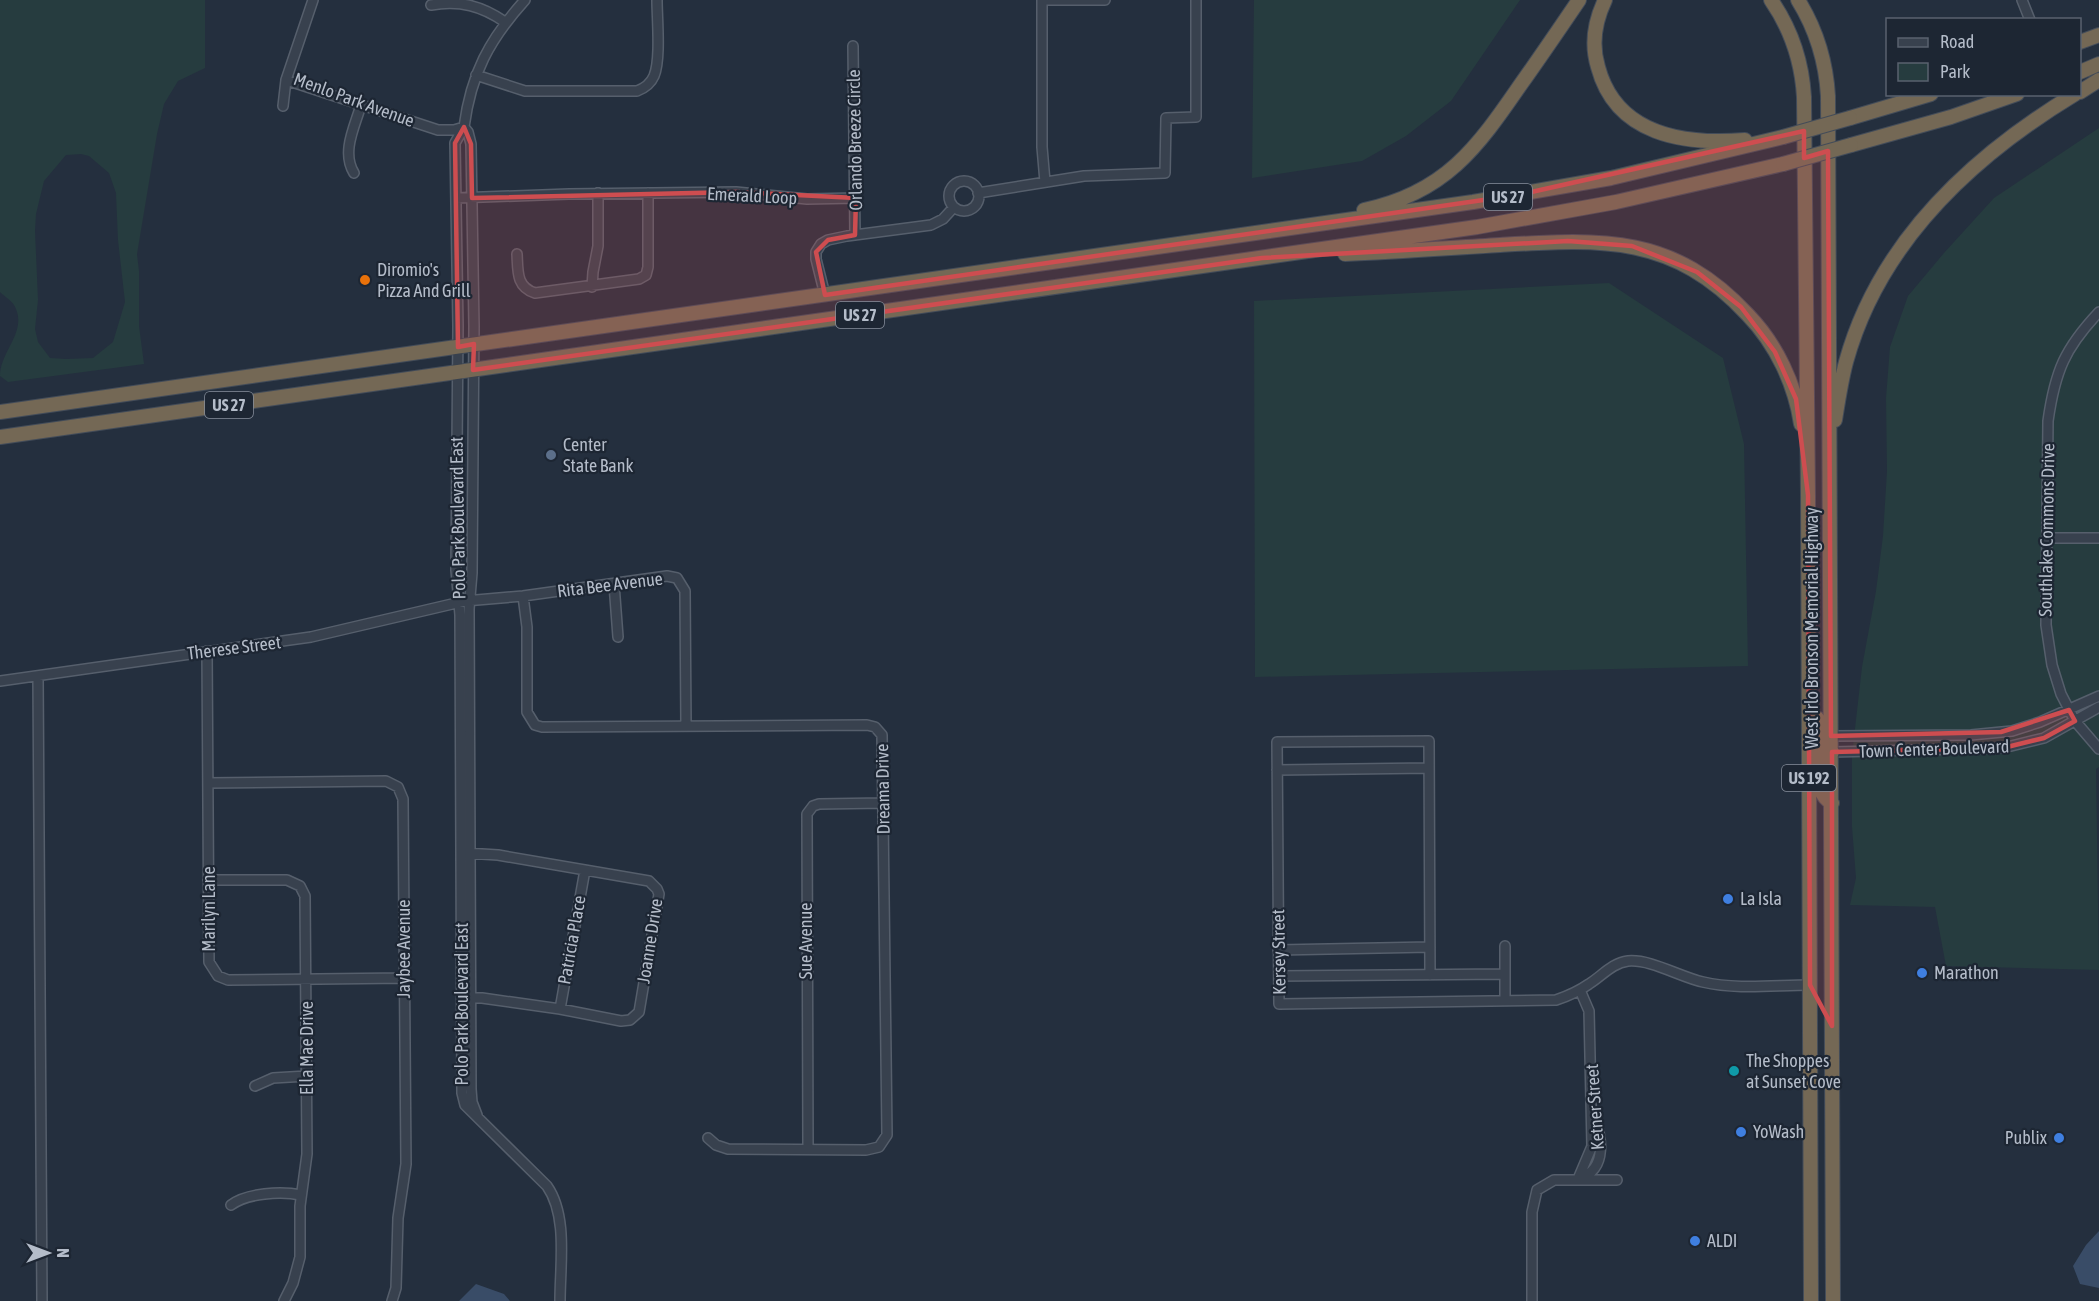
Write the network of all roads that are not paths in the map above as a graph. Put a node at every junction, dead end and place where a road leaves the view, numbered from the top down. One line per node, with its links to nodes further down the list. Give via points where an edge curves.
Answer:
1 (313, 0): 20 (street, Menlo Park Avenue)
2 (525, 0): 13 (street)
3 (657, 0): 19 (street, via 656,68 652,80 637,91 525,91)
4 (1105, 0): 35 (street, via 1042,0)
5 (1196, 0): 35 (street, via 1196,117 1166,118 1165,173 1084,176)
6 (1579, 0): 44 (highway, via 1491,129 1449,172 1387,204)
7 (1605, 0): 32 (highway, via 1595,31 1596,60 1612,99 1632,120 1658,133 1690,140)
8 (1771, 0): 61 (highway, via 1793,42 1804,88)
9 (1798, 0): 60 (highway, via 1818,43 1827,87)
10 (2022, 0): 12 (street)
11 (431, 5): 13 (street, via 472,5)
12 (2029, 18)
13 (505, 22): 19 (street)
14 (2099, 35): 15 (highway)
15 (2081, 41)
16 (853, 46): 41 (street, Orlando Breeze Circle)
17 (2099, 64): 18 (highway)
18 (2081, 71)
19 (476, 75): 30 (street)
20 (286, 80): 27 (street, Menlo Park Avenue); 28 (street)
21 (2099, 80): 22 (highway)
22 (2081, 91)
23 (1924, 96): 32 (highway, US 27, bridge)
24 (1990, 96): 29 (highway)
25 (2011, 96): 29 (highway, US 27)
26 (2072, 96): 60 (highway, via 1999,146 1961,178 1895,255 1874,291 1851,346)
27 (361, 105): 31 (street, Menlo Park Avenue); 34 (street, via 348,153)
28 (283, 106)
29 (1951, 117): 46 (highway, US 27, bridge, via 1783,164 1567,212)
30 (464, 127): 31 (street, Menlo Park Avenue); 33 (street); 40 (street, Polo Park Boulevard East, via 471,144)
31 (443, 130): 33 (street)
32 (1783, 137): 44 (highway, US 27, via 1564,187)
33 (455, 143): 39 (street, Polo Park Boulevard East)
34 (354, 173)
35 (1045, 182): 38 (street)
36 (598, 193): 37 (street, Emerald Loop); 40 (street, Emerald Loop); 49 (street, via 598,246)
37 (648, 193): 41 (street, Emerald Loop, via 736,192 807,199); 49 (street, via 645,275)
38 (978, 193): 42 (street, via 971,209 962,211); 42 (street, via 969,182 955,184 950,193)
39 (456, 198): 40 (street, Emerald Loop); 48 (street, Polo Park Boulevard East)
40 (472, 198): 47 (street, Polo Park Boulevard East)
41 (856, 198): 43 (street, Orlando Breeze Circle)
42 (954, 207): 43 (street, via 931,225)
43 (855, 235): 50 (street, via 828,240 816,252)
44 (1229, 237): 50 (highway, US 27)
45 (518, 254): 49 (street, via 519,281 531,292)
46 (1262, 258): 54 (highway, US 27); 61 (highway, via 1585,241 1632,246 1667,257 1727,294 1754,321 1775,352 1800,415)
47 (473, 267): 48 (street); 52 (street, Polo Park Boulevard East)
48 (457, 268): 53 (street, Polo Park Boulevard East)
49 (592, 286)
50 (825, 295): 52 (highway, US 27)
51 (2099, 312): 62 (street, Southlake Commons Drive, via 2063,358 2052,389 2048,421)
52 (474, 344): 53 (highway, US 27); 54 (street, Polo Park Boulevard East)
53 (458, 347): 55 (street, Polo Park Boulevard East); 56 (highway, US 27)
54 (473, 370): 55 (highway, US 27); 66 (street, Polo Park Boulevard East, via 472,573)
55 (457, 372): 59 (highway, US 27); 66 (street, Polo Park Boulevard East)
56 (61, 404): 57 (highway, US 27); 58 (highway)
57 (0, 412)
58 (0, 420)
59 (0, 437)
60 (1829, 458): 78 (highway, West Irlo Bronson Memorial Highway / US 192)
61 (1808, 495): 71 (highway, West Irlo Bronson Memorial Highway / US 192)
62 (2048, 538): 63 (street); 74 (street, Southlake Commons Drive, via 2046,625 2052,665)
63 (2099, 538)
64 (614, 584): 65 (street, Rita Bee Avenue); 67 (street); 76 (street, Rita Bee Avenue, via 668,576 678,578 685,591)
65 (523, 596): 66 (street, Rita Bee Avenue); 76 (street, Dreama Drive, via 527,712 535,724)
66 (464, 601): 68 (street, Therese Street, via 310,637); 88 (street, Polo Park Boulevard East, via 460,615)
67 (618, 637)
68 (207, 651): 69 (street, Therese Street); 85 (street, Marilyn Lane)
69 (38, 676): 70 (street, Therese Street); 113 (street)
70 (0, 681)
71 (1809, 686): 79 (highway, West Irlo Bronson Memorial Highway / US 192); 82 (highway, via 1817,696 1821,744 1825,751)
72 (2099, 696): 74 (street, Town Center Boulevard)
73 (2099, 707): 75 (street, Town Center Boulevard)
74 (2069, 710): 75 (street, Southlake Commons Drive); 77 (street, Town Center Boulevard, via 2012,731)
75 (2075, 721): 80 (street, Southlake Commons Drive); 81 (street, Town Center Boulevard, via 2024,744)
76 (686, 726): 86 (street, Dreama Drive, via 875,727 882,735)
77 (1971, 735): 78 (street, Town Center Boulevard); 81 (street)
78 (1831, 736): 82 (highway, West Irlo Bronson Memorial Highway / US 192)
79 (1809, 739): 87 (highway, via 1818,756 1820,792); 99 (highway, West Irlo Bronson Memorial Highway / US 192)
80 (2099, 750)
81 (1971, 751): 82 (street, Town Center Boulevard)
82 (1832, 752): 87 (highway, West Irlo Bronson Memorial Highway / US 192)
83 (1429, 768): 84 (street); 84 (street, Kersey Street, via 1429,741 1277,742); 92 (street, Kersey Street)
84 (1277, 770): 93 (street, Kersey Street)
85 (208, 783): 90 (street, Marilyn Lane); 97 (street, Jaybee Avenue, via 386,781 398,787 403,799)
86 (884, 803): 108 (street, Sue Avenue, via 819,804 807,814); 108 (street, Dreama Drive, via 887,1135 874,1149)
87 (1832, 803): 104 (highway, West Irlo Bronson Memorial Highway / US 192)
88 (465, 853): 89 (street, Joanne Drive); 101 (street, Polo Park Boulevard East)
89 (585, 870): 103 (street, Patricia Place); 103 (street, Joanne Drive, via 649,881 657,889 659,900 639,1012 630,1020 621,1021)
90 (208, 880): 98 (street, Marilyn Lane, via 209,962 218,976 228,980); 98 (street, Ella Mae Drive, via 287,880 300,886 305,896)
91 (1505, 946): 94 (street)
92 (1430, 947): 93 (street); 95 (street, Kersey Street)
93 (1278, 950): 96 (street, Kersey Street)
94 (1505, 974): 95 (street); 102 (street)
95 (1430, 975): 96 (street)
96 (1279, 976): 102 (street, Kersey Street, via 1279,1004)
97 (405, 978): 98 (street, Marilyn Lane); 115 (street, Jaybee Avenue, via 406,1164)
98 (306, 979): 105 (street, Ella Mae Drive)
99 (1810, 985): 100 (street, Kersey Street, via 1729,986 1627,961 1604,970); 104 (highway); 118 (highway, West Irlo Bronson Memorial Highway / US 192)
100 (1580, 990): 102 (street, Kersey Street, via 1556,1000); 109 (street, Ketner Street, via 1589,1011 1592,1146)
101 (466, 997): 103 (street, Joanne Drive); 116 (street, Polo Park Boulevard East, via 462,1093 465,1105 547,1186 555,1199 560,1220)
102 (1505, 1001)
103 (560, 1009)
104 (1832, 1026): 119 (highway, West Irlo Bronson Memorial Highway / US 192)
105 (307, 1076): 106 (street, via 273,1078); 111 (street, Ella Mae Drive, via 307,1154)
106 (255, 1086)
107 (708, 1138): 108 (street, Dreama Drive, via 728,1149)
108 (808, 1149)
109 (1578, 1179): 110 (street); 117 (street, via 1554,1180 1537,1190 1532,1212)
110 (1617, 1180)
111 (301, 1195): 112 (street, via 257,1195); 114 (street, Ella Mae Drive, via 300,1257)
112 (231, 1205)
113 (42, 1301)
114 (284, 1301)
115 (392, 1301)
116 (560, 1301)
117 (1532, 1301)
118 (1811, 1301)
119 (1833, 1301)

